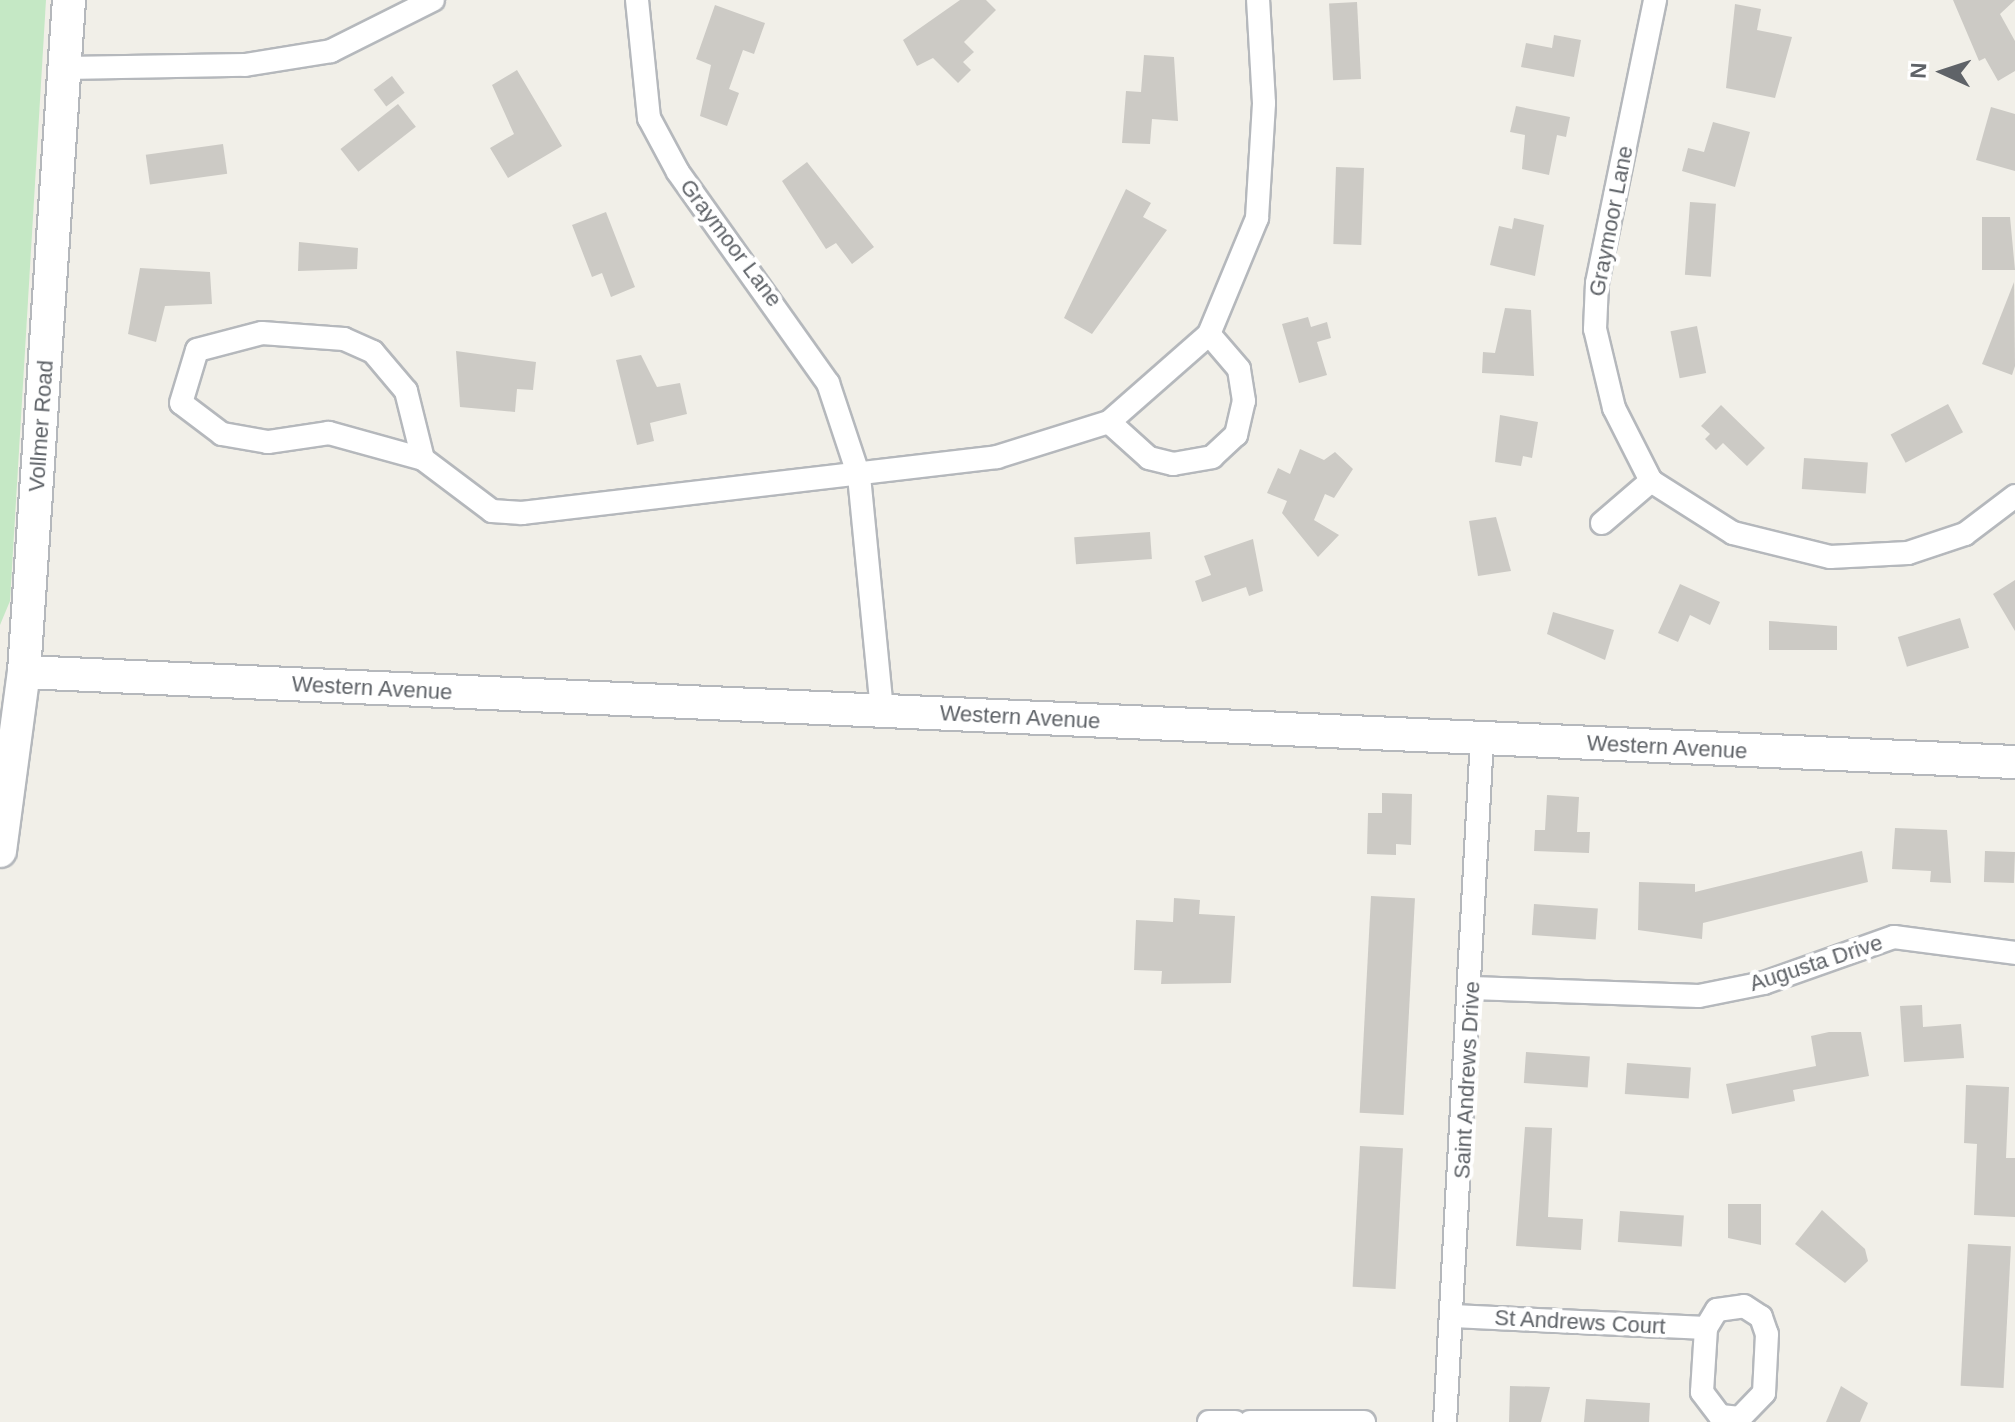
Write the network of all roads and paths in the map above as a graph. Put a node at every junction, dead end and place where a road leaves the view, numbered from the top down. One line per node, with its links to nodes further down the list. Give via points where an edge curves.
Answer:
1 (69, 0): 6 (main road, Vollmer Road)
2 (433, 0): 6 (street, via 331,51 231,66)
3 (637, 0): 10 (street, Graymoor Lane, via 649,118 678,172 828,383)
4 (1258, 0): 7 (street, via 1264,103 1257,218)
5 (1655, 0): 11 (street, Graymoor Lane, via 1597,283 1595,329 1614,408)
6 (66, 68): 14 (main road, Vollmer Road)
7 (1209, 334): 8 (street); 8 (street, via 1239,369 1244,401 1236,435 1212,457 1173,464 1149,458)
8 (1109, 422): 10 (street, via 997,457)
9 (423, 459): 9 (street, via 406,391 373,352 344,339 262,333 197,350 181,403 222,434 268,442 329,433); 10 (street, via 479,503 522,513)
10 (859, 476): 15 (street, Graymoor Lane)
11 (1651, 481): 12 (street, via 1733,533 1830,557 1908,553 1965,534); 13 (street)
12 (2015, 496)
13 (1602, 523)
14 (24, 672): 15 (main road, Western Avenue); 18 (main road, Vollmer Road)
15 (882, 711): 16 (main road, Western Avenue)
16 (1482, 738): 17 (main road, Western Avenue); 20 (street, Saint Andrews Drive)
17 (2015, 762)
18 (0, 851)
19 (2015, 953): 20 (street, Augusta Drive, via 1894,937 1764,983 1699,996)
20 (1472, 988): 21 (street, Saint Andrews Drive)
21 (1453, 1316): 22 (street, St Andrews Court); 27 (street, Saint Andrews Drive)
22 (1706, 1328): 22 (street, via 1725,1306 1761,1317 1764,1393 1750,1414 1730,1420 1706,1402)
23 (1209, 1422): 24 (street)
24 (1235, 1422)
25 (1250, 1422): 26 (street)
26 (1364, 1422)
27 (1445, 1422)

